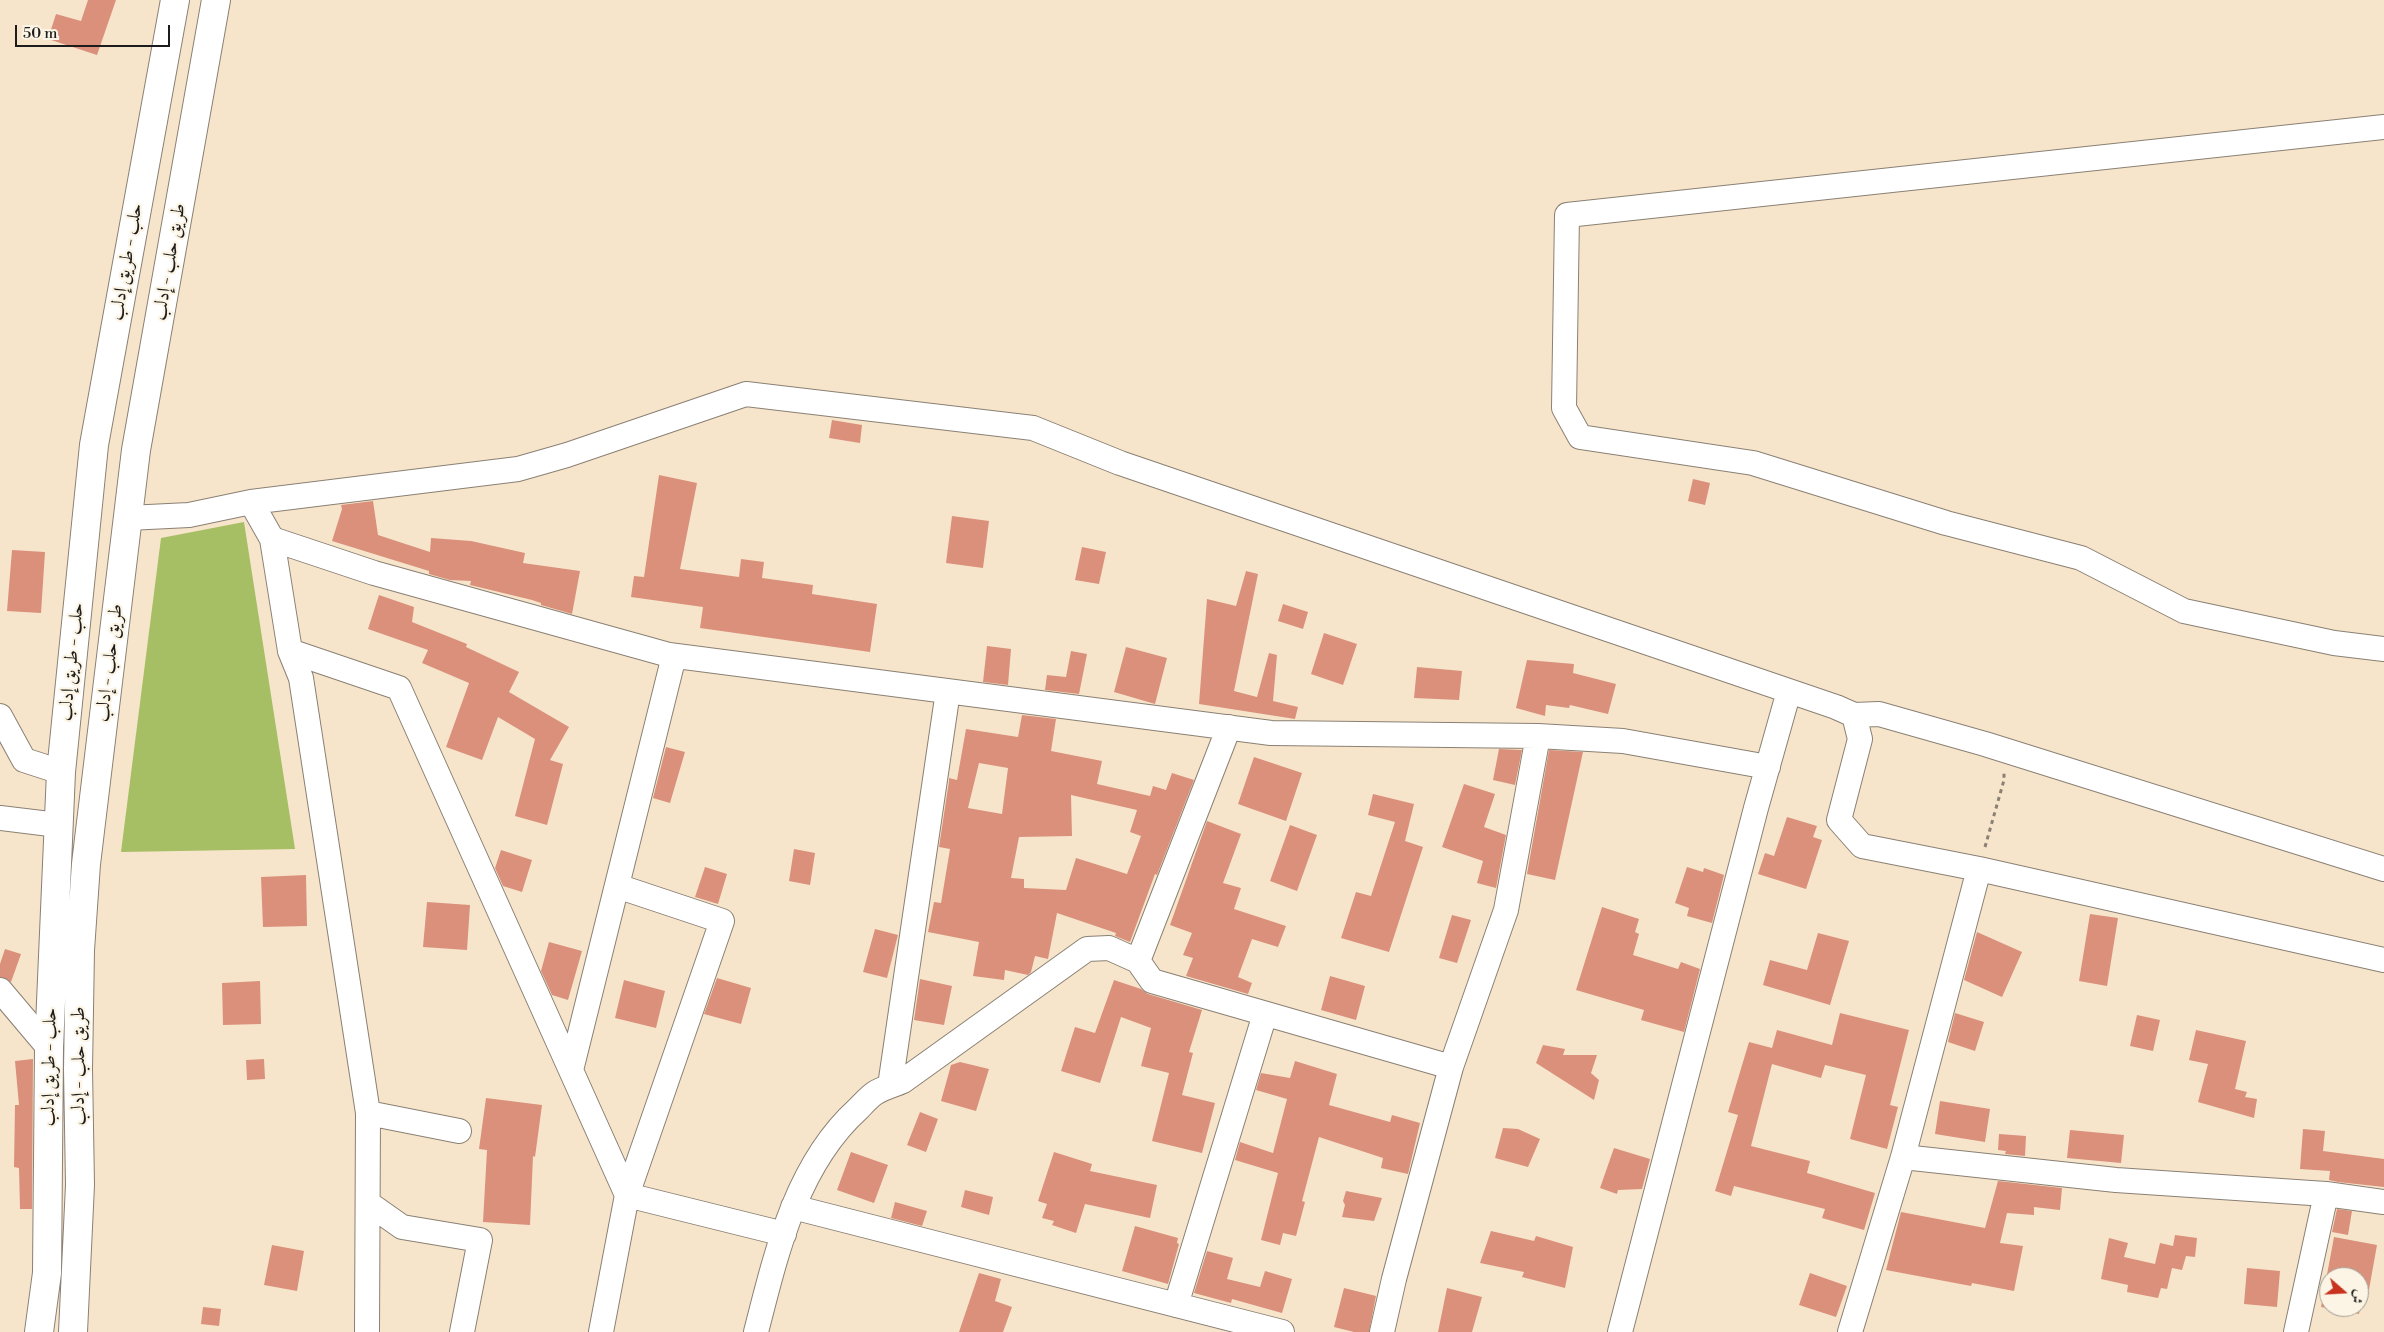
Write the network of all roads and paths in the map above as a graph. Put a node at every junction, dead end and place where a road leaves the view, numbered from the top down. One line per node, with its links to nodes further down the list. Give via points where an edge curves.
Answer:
1 (175, 0): 4 (highway, حلب - طريق إدلب)
2 (216, 0): 5 (highway, طريق حلب - إدلب)
3 (2384, 127): 9 (street, via 1567,215 1564,408 1580,437 1753,463 1946,522 2081,558 2184,612 2334,644)
4 (146, 157): 5 (highway, via 144,232 122,368 127,377 135,379); 20 (highway, حلب - طريق إدلب, via 94,445)
5 (151, 371): 7 (highway, طريق حلب - إدلب, via 136,450)
6 (251, 502): 7 (street, via 189,515); 8 (street); 13 (street, via 518,468 567,455 746,394 1033,428 1120,463)
7 (128, 518): 45 (highway, طريق حلب - إدلب, via 86,864 80,950 80,1185)
8 (272, 538): 10 (street); 11 (street, via 374,573)
9 (2384, 649)
10 (290, 651): 32 (street, via 399,688); 34 (street, via 301,678)
11 (674, 656): 12 (street); 25 (street)
12 (948, 691): 16 (street); 33 (street)
13 (1789, 691): 14 (street); 19 (street)
14 (1854, 715): 18 (street, via 1879,714); 24 (street, via 1860,739 1839,820 1862,846)
15 (0, 716): 20 (street, via 24,760)
16 (1229, 727): 17 (street, via 1271,733); 27 (street)
17 (1538, 736): 19 (street, via 1623,741); 31 (street, via 1506,910)
18 (2005, 751): 23 (street); 24 (path, via 2004,780)
19 (1768, 767): 52 (street)
20 (61, 772): 22 (highway, حلب - طريق إدلب)
21 (0, 818): 22 (street)
22 (58, 826): 30 (highway, حلب - طريق إدلب)
23 (2384, 868)
24 (1979, 869): 26 (street); 36 (street)
25 (617, 886): 32 (street); 38 (street, via 722,921)
26 (2384, 960)
27 (1138, 961): 29 (street, via 1152,981); 33 (street, via 1109,948 1087,949 903,1081)
28 (0, 990): 30 (street)
29 (1265, 1014): 31 (street); 43 (street)
30 (49, 1048): 44 (highway, حلب - طريق إدلب, via 46,1273)
31 (1451, 1067): 51 (street)
32 (571, 1070): 38 (street)
33 (890, 1086): 41 (street, via 875,1093 843,1122 813,1165)
34 (368, 1113): 35 (street); 40 (street)
35 (459, 1131)
36 (1903, 1157): 37 (street, via 2116,1180); 53 (street)
37 (2326, 1194): 39 (street); 54 (street)
38 (627, 1195): 42 (street); 48 (street)
39 (2384, 1202)
40 (368, 1203): 46 (street); 47 (street, via 402,1227 480,1240)
41 (793, 1207): 42 (street); 43 (street)
42 (784, 1234): 49 (street)
43 (1176, 1305): 50 (street)
44 (39, 1332)
45 (73, 1332)
46 (367, 1332)
47 (462, 1332)
48 (600, 1332)
49 (756, 1332)
50 (1282, 1332)
51 (1382, 1332)
52 (1620, 1332)
53 (1850, 1332)
54 (2296, 1332)

